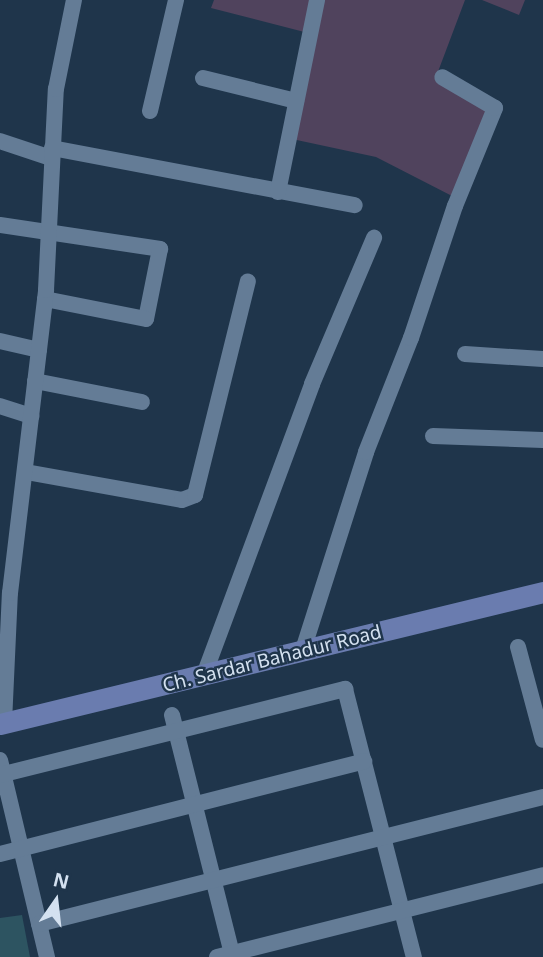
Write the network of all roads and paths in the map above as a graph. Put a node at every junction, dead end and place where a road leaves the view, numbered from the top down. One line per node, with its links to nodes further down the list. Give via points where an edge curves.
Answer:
1 (74, 0): 9 (street, via 56,89)
2 (176, 0): 7 (street)
3 (317, 0): 6 (street)
4 (442, 77): 30 (street, via 495,108 366,452)
5 (203, 78): 6 (street)
6 (296, 101): 10 (street)
7 (150, 111)
8 (0, 141): 9 (street)
9 (52, 153): 10 (street); 13 (street)
10 (278, 191): 11 (street)
11 (355, 205)
12 (0, 225): 13 (street)
13 (50, 234): 16 (street); 16 (street, via 160,249 146,319)
14 (374, 238): 31 (street, via 312,384)
15 (248, 281): 27 (street, via 195,495 182,500)
16 (45, 299): 18 (street)
17 (0, 341): 18 (street)
18 (39, 350): 21 (street)
19 (465, 354): 20 (street)
20 (543, 359)
21 (35, 381): 22 (street); 24 (street)
22 (142, 402)
23 (0, 406): 24 (street)
24 (32, 416): 27 (street)
25 (432, 436): 26 (street)
26 (543, 440)
27 (26, 472): 33 (street, via 9,593)
28 (543, 592): 30 (main road, Ch. Sardar Bahadur Road)
29 (518, 647): 35 (street)
30 (302, 653): 31 (main road, Ch. Sardar Bahadur Road)
31 (204, 676): 33 (main road, Ch. Sardar Bahadur Road)
32 (172, 715): 34 (street)
33 (2, 724)
34 (176, 732): 36 (street, via 345,689); 37 (street); 39 (street)
35 (543, 740)
36 (364, 761): 39 (street); 40 (street)
37 (1, 770): 41 (street)
38 (543, 797): 40 (street)
39 (194, 804): 41 (street); 44 (street)
40 (383, 837): 44 (street); 45 (street)
41 (21, 849): 42 (street); 46 (street)
42 (0, 854)
43 (543, 876): 45 (street)
44 (213, 879): 46 (street); 47 (street)
45 (402, 912): 47 (street); 49 (street)
46 (39, 924): 48 (street)
47 (227, 956)
48 (47, 957)
49 (414, 957)

